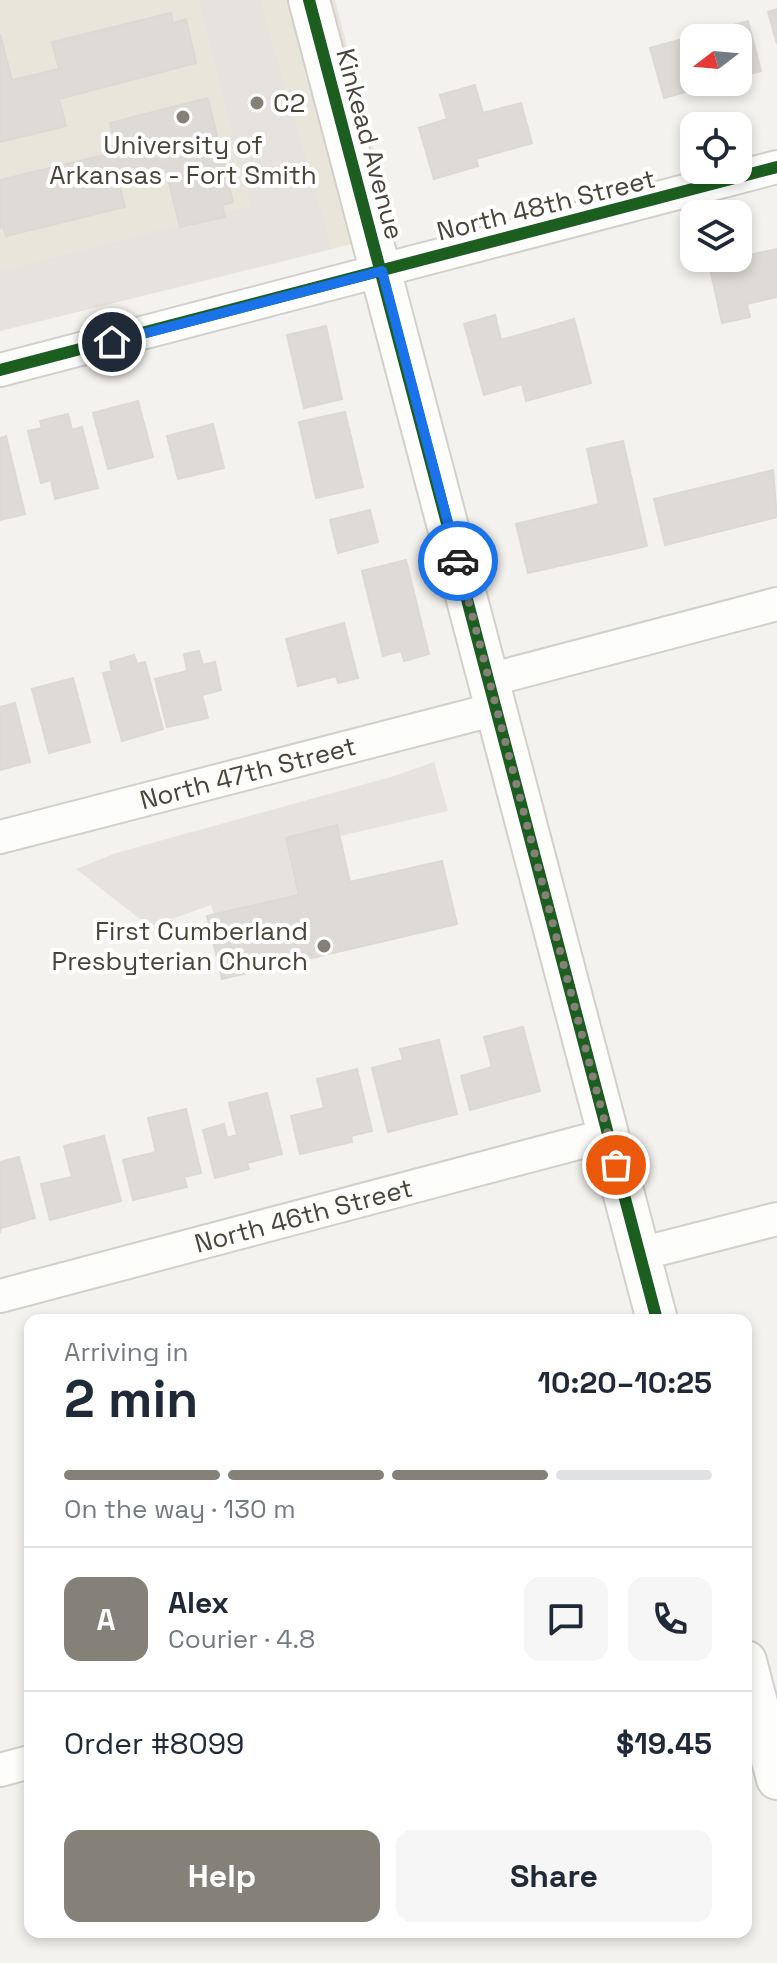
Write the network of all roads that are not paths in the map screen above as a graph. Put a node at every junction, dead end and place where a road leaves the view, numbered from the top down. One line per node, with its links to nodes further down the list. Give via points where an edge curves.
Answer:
1 (309, 0): 3 (street, Kinkead Avenue)
2 (777, 167): 3 (street, North 48th Street)
3 (382, 271): 4 (street, North 48th Street); 6 (street, Kinkead Avenue)
4 (0, 370)
5 (777, 604): 6 (street, North 47th Street)
6 (493, 695): 7 (street, North 47th Street); 8 (street, Kinkead Avenue)
7 (0, 837)
8 (608, 1135): 10 (street, Kinkead Avenue); 11 (street, North 46th Street)
9 (777, 1219): 10 (street)
10 (640, 1254): 12 (street, Kinkead Avenue)
11 (0, 1296)
12 (655, 1314)
13 (752, 1684): 16 (street)
14 (24, 1764): 15 (street)
15 (0, 1770)
16 (777, 1779)

